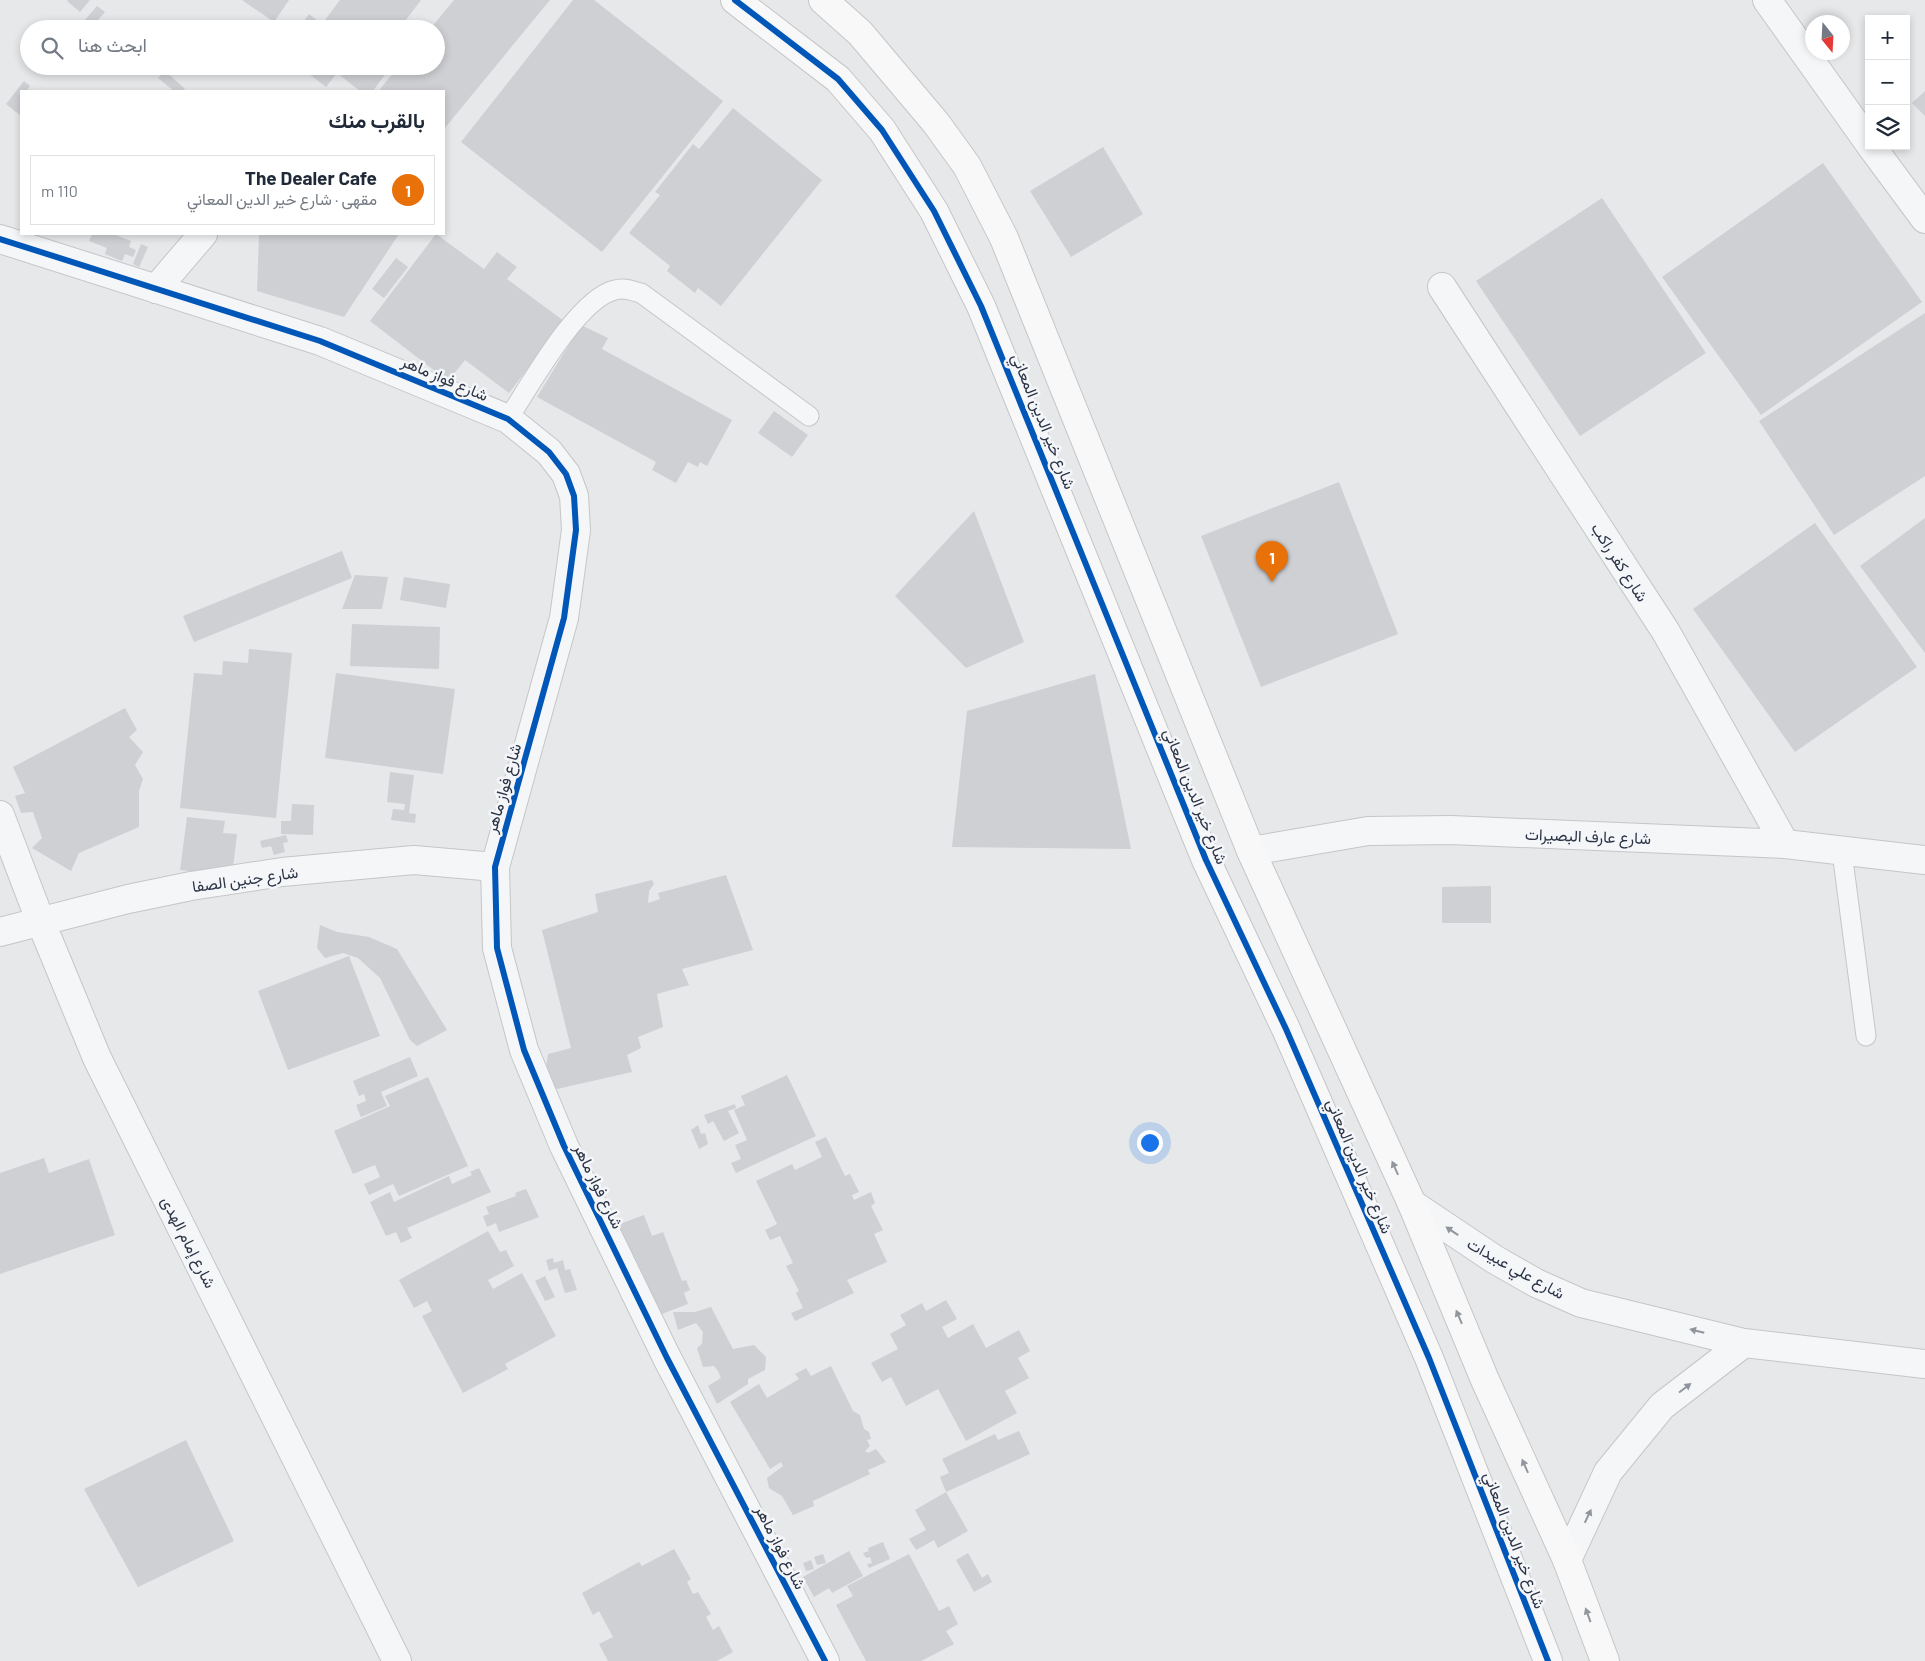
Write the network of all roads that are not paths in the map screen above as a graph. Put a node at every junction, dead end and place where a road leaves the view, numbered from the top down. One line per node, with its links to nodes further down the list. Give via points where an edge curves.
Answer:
1 (735, 0): 28 (street, شارع خير الدين المعاني, via 838,79 882,130 934,211 981,306 1206,860 1286,1029 1428,1358)
2 (823, 0): 15 (street, شارع خير الدين المعاني, via 860,32 936,123 966,166 1004,238)
3 (1768, 0): 4 (street)
4 (1865, 137)
5 (1874, 150): 6 (street)
6 (1925, 219)
7 (202, 235): 10 (street)
8 (0, 239): 10 (street, شارع فواز ماهر)
9 (1442, 287): 14 (street, شارع كفر راكب, via 1666,632)
10 (156, 289): 12 (street, شارع فواز ماهر, via 320,341)
11 (809, 416): 12 (lane, via 641,294 626,288 602,296 578,317)
12 (508, 419): 18 (street, شارع فواز ماهر, via 549,452 566,474 574,496 576,530 564,618)
13 (0, 815): 19 (street, شارع إمام الهدى)
14 (1785, 844): 15 (street, شارع عارف البصيرات, via 1451,830 1368,831); 16 (street, شارع عارف البصيرات)
15 (1251, 851): 22 (street, شارع خير الدين المعاني, one-way to 15)
16 (1842, 852): 17 (street, شارع عارف البصيرات); 21 (lane)
17 (1925, 860)
18 (495, 867): 19 (street, شارع جنين الصفا, via 414,860 357,863 191,886); 27 (street, شارع فواز ماهر, via 497,948 524,1050 564,1146 663,1349)
19 (40, 920): 20 (street, شارع جنين الصفا); 26 (street, شارع إمام الهدى, via 97,1058)
20 (0, 932)
21 (1866, 1036)
22 (1412, 1204): 23 (street, شارع علي عبيدات, one-way to 22, via 1581,1303 1494,1259); 25 (street, شارع خير الدين المعاني, one-way to 22)
23 (1744, 1343): 24 (street, شارع علي عبيدات); 25 (street, one-way to 23, via 1608,1472 1662,1406)
24 (1925, 1364)
25 (1567, 1560): 29 (street, شارع خير الدين المعاني, one-way to 25)
26 (396, 1661)
27 (825, 1661)
28 (1548, 1661)
29 (1605, 1661)

